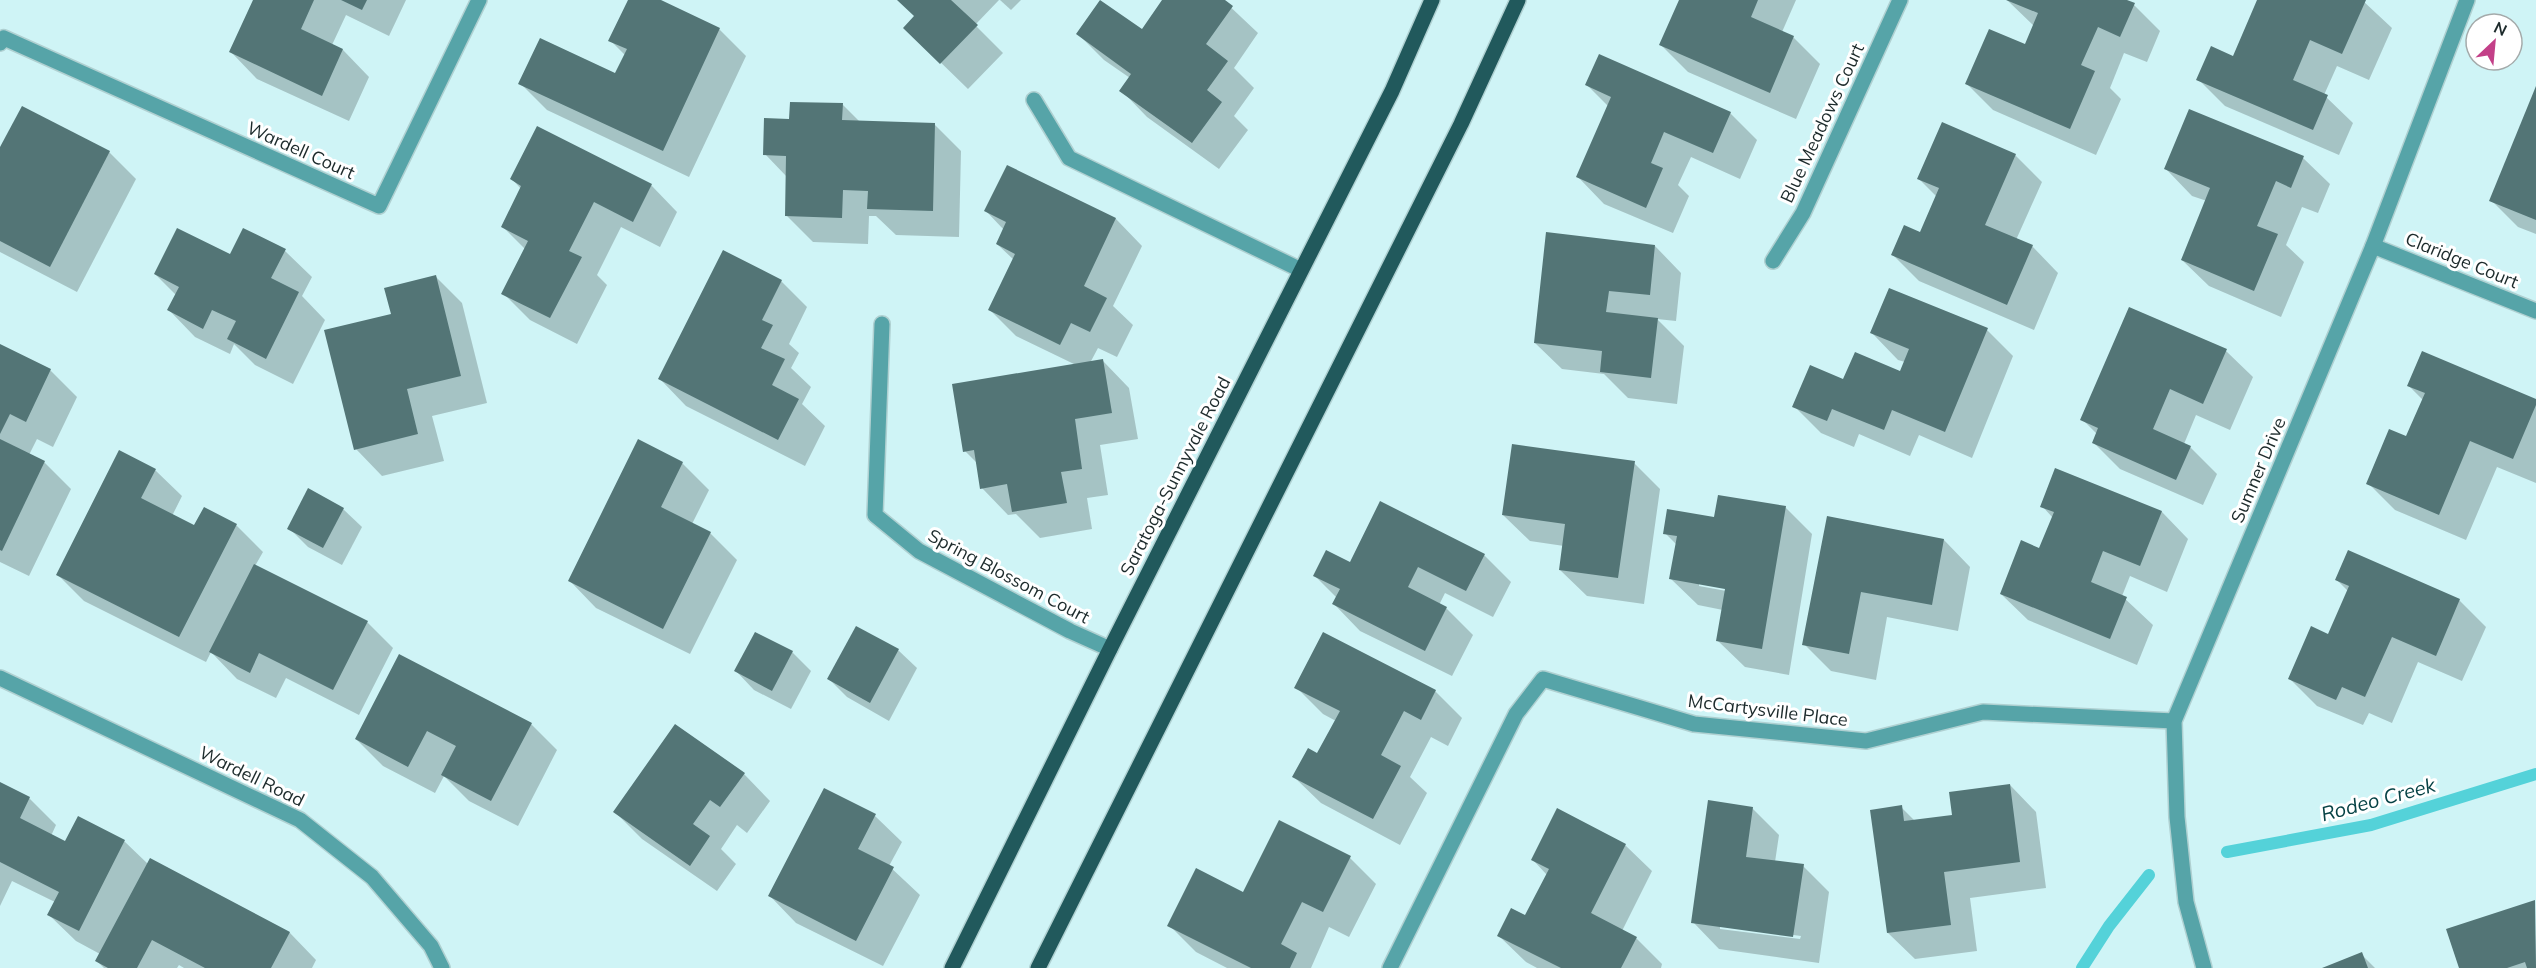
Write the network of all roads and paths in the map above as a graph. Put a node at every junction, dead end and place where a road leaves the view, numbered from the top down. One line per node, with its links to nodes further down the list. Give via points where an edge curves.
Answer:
1 (479, 0): 6 (street, Wardell Court, via 379,206 4,38)
2 (1432, 0): 10 (main road, Saratoga-Sunnyvale Road, via 1392,91)
3 (1518, 0): 18 (main road, via 1461,124)
4 (1900, 0): 9 (street, Blue Meadows Court, via 1803,213)
5 (2467, 0): 8 (street, Sumner Drive)
6 (0, 43)
7 (1034, 100): 10 (street, via 1069,158)
8 (2373, 246): 11 (street, Claridge Court); 15 (street, Sumner Drive)
9 (1773, 261)
10 (1301, 270): 13 (main road, Saratoga-Sunnyvale Road)
11 (2536, 311)
12 (882, 324): 13 (street, Spring Blossom Court, via 875,515 919,551)
13 (1110, 649): 17 (main road, Saratoga-Sunnyvale Road)
14 (0, 678): 16 (street, Wardell Road, via 300,820 372,877 431,946)
15 (2174, 721): 19 (street, McCartysville Place, via 1983,712 1866,741 1694,724 1543,679 1516,714); 20 (street, Sumner Drive, via 2177,817 2186,902)
16 (442, 968)
17 (952, 968)
18 (1038, 968)
19 (1390, 968)
20 (2204, 968)

